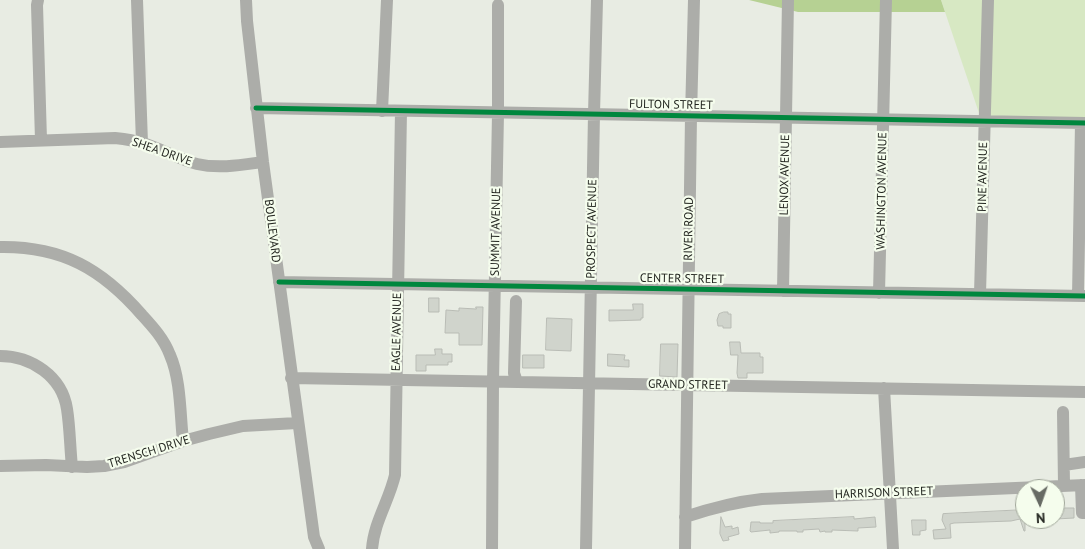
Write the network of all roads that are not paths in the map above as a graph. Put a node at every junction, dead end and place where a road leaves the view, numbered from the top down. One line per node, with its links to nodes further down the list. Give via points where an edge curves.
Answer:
1 (38, 0): 21 (street)
2 (137, 0): 23 (street)
3 (246, 0): 11 (street, BOULEVARD)
4 (387, 0): 12 (street)
5 (597, 0): 15 (street, PROSPECT AVENUE)
6 (694, 0): 16 (street, RIVER ROAD)
7 (988, 0): 19 (street, PINE AVENUE)
8 (498, 5): 14 (street, SUMMIT AVENUE)
9 (788, 6): 17 (street, LENOX AVENUE)
10 (886, 6): 18 (street, WASHINGTON AVENUE)
11 (256, 108): 12 (street, FULTON STREET); 24 (street, BOULEVARD)
12 (382, 110): 13 (street, FULTON STREET)
13 (401, 111): 14 (street, FULTON STREET); 27 (street, EAGLE AVENUE)
14 (498, 113): 15 (street, FULTON STREET); 28 (street, SUMMIT AVENUE)
15 (594, 114): 16 (street, FULTON STREET); 29 (street, PROSPECT AVENUE)
16 (691, 116): 17 (street, FULTON STREET); 30 (street, RIVER ROAD)
17 (786, 118): 18 (street, FULTON STREET); 31 (street, LENOX AVENUE)
18 (883, 119): 19 (street, FULTON STREET); 32 (street, WASHINGTON AVENUE)
19 (985, 121): 20 (street, FULTON STREET); 33 (street, PINE AVENUE)
20 (1083, 123): 34 (street)
21 (42, 140): 22 (street, SHEA DRIVE); 23 (street, SHEA DRIVE, via 115,138)
22 (0, 142)
23 (142, 143): 24 (street, SHEA DRIVE, via 198,164 228,166)
24 (263, 162): 26 (street, BOULEVARD)
25 (0, 247): 49 (street, via 32,248 66,257 102,276 131,302 157,332 170,356 177,381)
26 (278, 282): 27 (street, CENTER STREET); 39 (street, BOULEVARD)
27 (398, 284): 28 (street, CENTER STREET); 40 (street, EAGLE AVENUE)
28 (495, 286): 29 (street, CENTER STREET); 36 (street, SUMMIT AVENUE)
29 (591, 288): 30 (street, CENTER STREET); 43 (street, PROSPECT AVENUE)
30 (688, 289): 31 (street, CENTER STREET); 44 (street, RIVER ROAD)
31 (784, 291): 32 (street, CENTER STREET)
32 (879, 293): 33 (street, CENTER STREET)
33 (980, 294): 34 (street, CENTER STREET)
34 (1081, 296)
35 (516, 301): 37 (street)
36 (494, 320): 37 (street); 41 (street, SUMMIT AVENUE)
37 (516, 320): 42 (street, via 514,373)
38 (0, 356): 53 (street, via 30,362 47,373 62,392 67,409)
39 (292, 378): 40 (street, GRAND STREET); 48 (street, BOULEVARD)
40 (396, 380): 41 (street, GRAND STREET); 62 (street, EAGLE AVENUE, via 395,475 379,517)
41 (493, 382): 42 (street, GRAND STREET); 63 (street, SUMMIT AVENUE)
42 (517, 382): 43 (street, GRAND STREET)
43 (589, 384): 44 (street, GRAND STREET); 64 (street, PROSPECT AVENUE)
44 (687, 385): 45 (street, GRAND STREET); 60 (street, RIVER ROAD)
45 (884, 388): 46 (street, GRAND STREET); 58 (street)
46 (1085, 392)
47 (1063, 412): 51 (street)
48 (297, 423): 49 (street, TRENSCH DRIVE, via 243,426); 61 (street, BOULEVARD, via 314,538)
49 (183, 441): 53 (street, TRENSCH DRIVE, via 124,462)
50 (1085, 462): 51 (street)
51 (1064, 465): 54 (street)
52 (0, 466): 53 (street, TRENSCH DRIVE)
53 (72, 467)
54 (1064, 479)
55 (1083, 485): 56 (street, HARRISON STREET); 59 (street, via 1082,513)
56 (1065, 486)
57 (1015, 488): 58 (street, HARRISON STREET)
58 (890, 493): 60 (street, HARRISON STREET, via 762,498 716,506); 66 (street)
59 (1085, 513)
60 (685, 517): 65 (street, RIVER ROAD)
61 (319, 549)
62 (372, 549)
63 (492, 549)
64 (586, 549)
65 (684, 549)
66 (893, 549)

